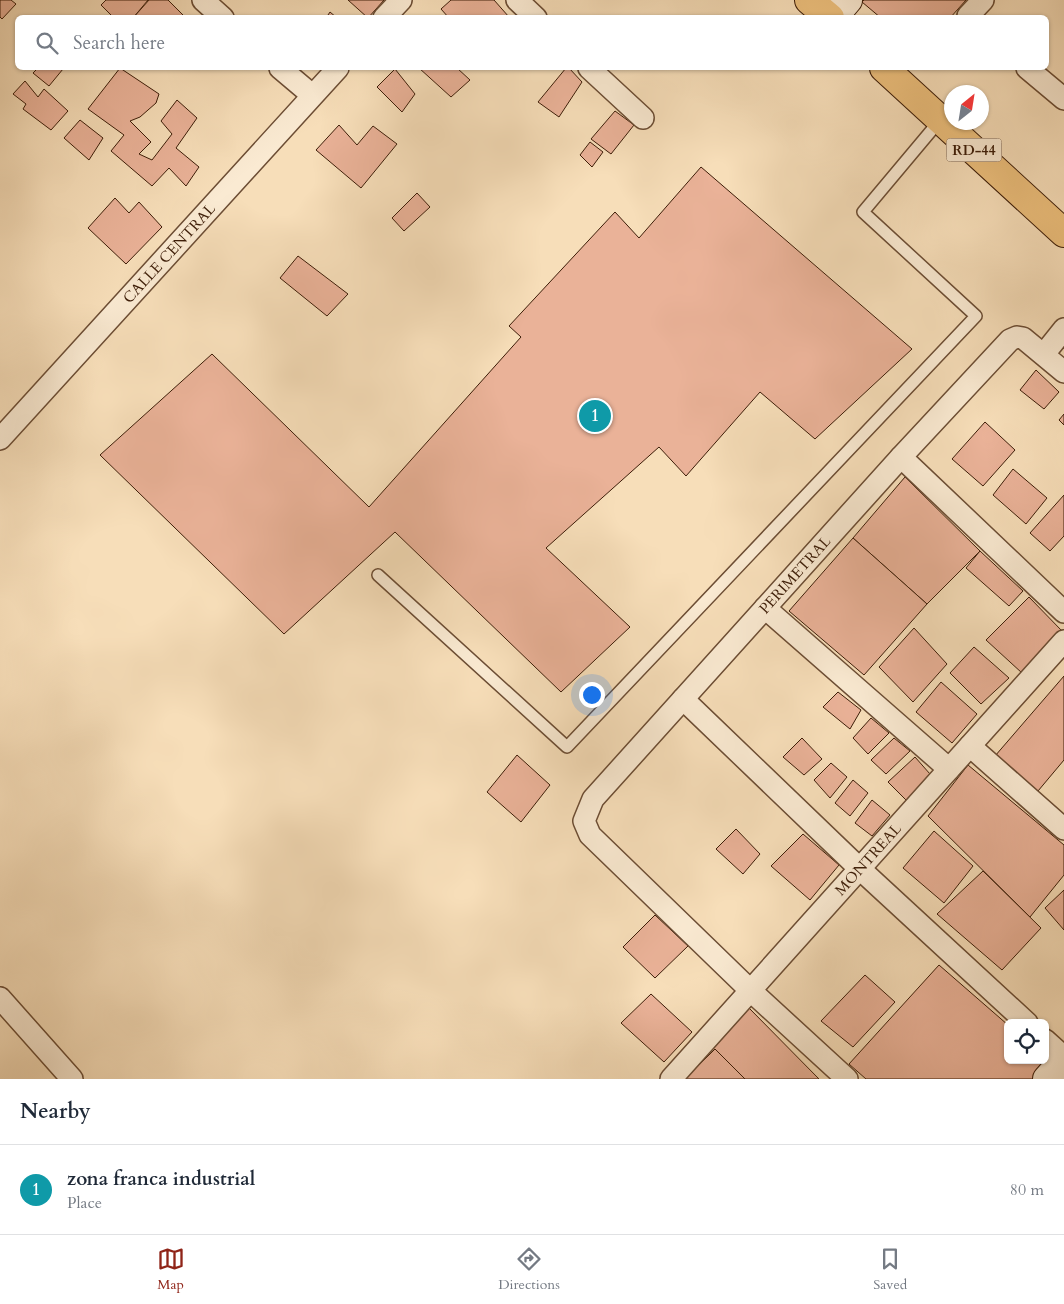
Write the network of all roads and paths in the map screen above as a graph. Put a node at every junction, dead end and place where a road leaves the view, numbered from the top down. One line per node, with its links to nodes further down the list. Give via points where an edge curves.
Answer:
1 (203, 0): 7 (street)
2 (400, 0): 8 (street)
3 (517, 0): 9 (street)
4 (809, 0): 10 (main road)
5 (848, 0): 11 (main road)
6 (983, 0): 12 (street)
7 (220, 15)
8 (387, 15)
9 (533, 15)
10 (828, 15)
11 (835, 15)
12 (969, 15)
13 (282, 70): 18 (street)
14 (336, 70): 18 (street, CALLE CENTRAL)
15 (591, 70): 20 (street)
16 (886, 70): 21 (main road, RD-44)
17 (1029, 70): 19 (street)
18 (312, 95): 26 (street, CALLE CENTRAL)
19 (1064, 99)
20 (643, 118)
21 (940, 119): 22 (main road, RD-44); 28 (lane, via 863,212 976,316 567,747)
22 (1060, 223)
23 (1064, 329): 24 (street)
24 (1044, 354): 25 (street); 27 (street, PERIMETRAL, via 1023,338 1010,340)
25 (1064, 372)
26 (0, 439)
27 (901, 457): 29 (street, PERIMETRAL); 30 (street)
28 (378, 575)
29 (765, 608): 32 (street, PERIMETRAL); 34 (street)
30 (1064, 612)
31 (1064, 640): 33 (street, MONTREAL)
32 (683, 699): 36 (street); 37 (street, PERIMETRAL, via 593,799 584,821 590,835)
33 (970, 746): 34 (street, MONTREAL); 35 (street)
34 (949, 769): 36 (street, MONTREAL)
35 (1064, 829)
36 (860, 868): 37 (street, MONTREAL); 39 (street)
37 (751, 991): 43 (street, MONTREAL); 44 (street)
38 (0, 998): 42 (street)
39 (1023, 1019)
40 (1049, 1044): 41 (street)
41 (1064, 1058): 45 (main road)
42 (72, 1079)
43 (671, 1079)
44 (847, 1079)
45 (1046, 1079)

